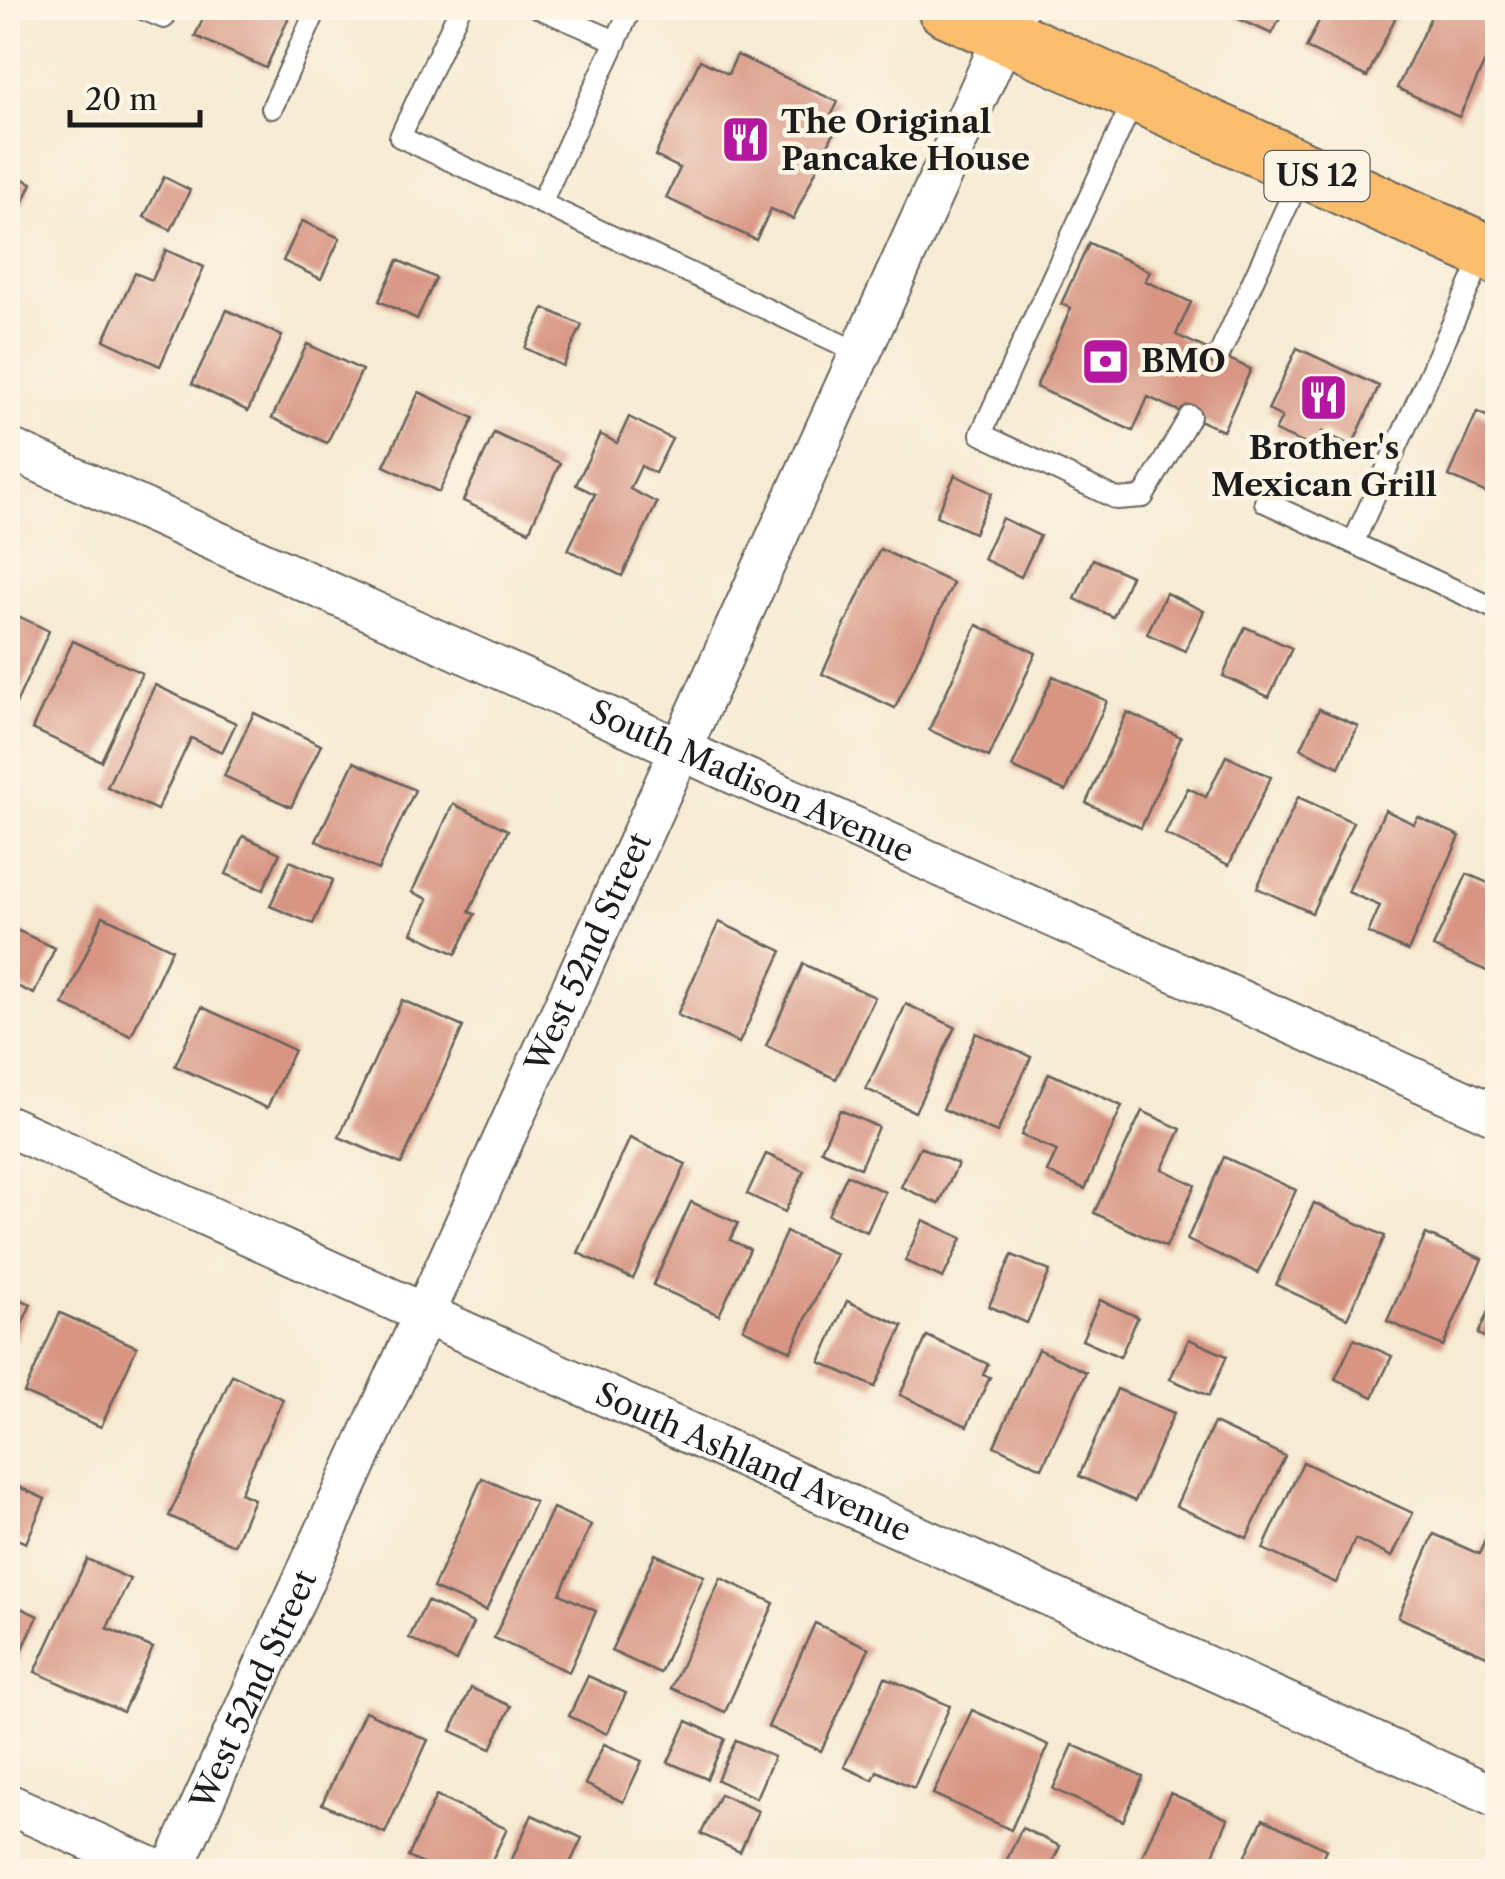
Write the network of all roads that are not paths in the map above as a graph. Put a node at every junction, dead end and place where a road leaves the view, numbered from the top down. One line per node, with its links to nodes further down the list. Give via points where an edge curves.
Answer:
1 (140, 8): 7 (lane)
2 (318, 8): 11 (lane)
3 (460, 8): 13 (lane, via 400,137)
4 (539, 8): 9 (lane)
5 (631, 8): 9 (lane)
6 (946, 8): 8 (main road, US 12)
7 (164, 18)
8 (1011, 21): 10 (main road, US 12); 15 (street, West 52nd Street)
9 (616, 41): 13 (lane)
10 (1136, 95): 12 (main road, US 12); 17 (lane, via 981,434 1117,498 1142,497)
11 (272, 108)
12 (1304, 170): 14 (main road, US 12); 16 (lane)
13 (541, 203): 15 (lane)
14 (1491, 255): 20 (lane)
15 (860, 354): 22 (street, West 52nd Street)
16 (1219, 355)
17 (1190, 416)
18 (8, 448): 22 (street, South Madison Avenue)
19 (1265, 502): 20 (lane)
20 (1353, 543): 21 (lane)
21 (1498, 610)
22 (681, 748): 23 (street, South Madison Avenue); 25 (street, West 52nd Street)
23 (1498, 1116)
24 (8, 1126): 25 (street, South Ashland Avenue)
25 (425, 1313): 26 (street, South Ashland Avenue); 29 (street, West 52nd Street)
26 (1498, 1798)
27 (8, 1804): 28 (street)
28 (161, 1872)
29 (171, 1872)

